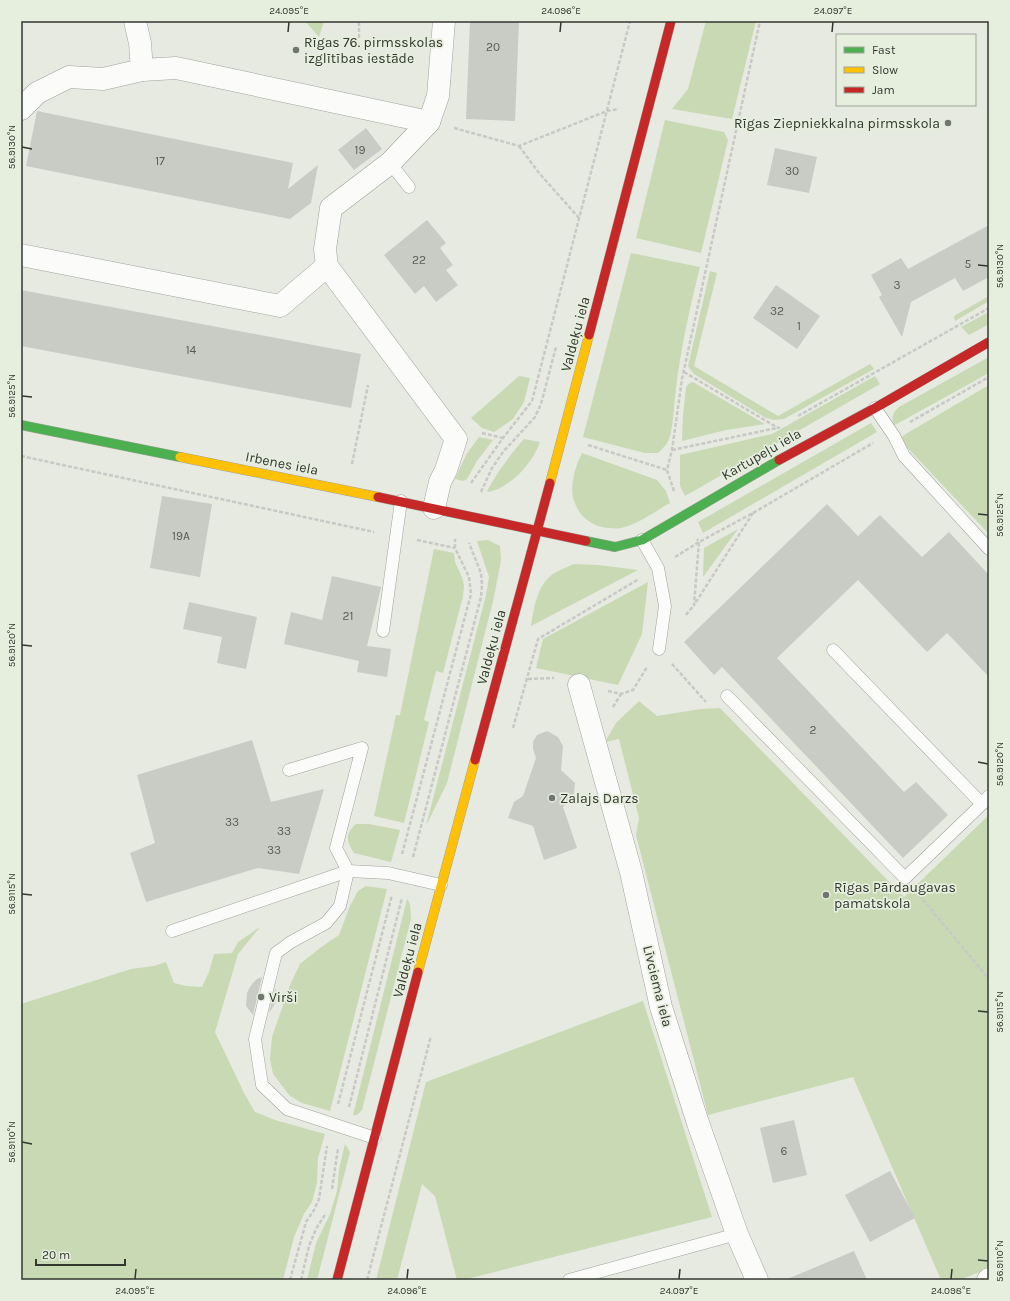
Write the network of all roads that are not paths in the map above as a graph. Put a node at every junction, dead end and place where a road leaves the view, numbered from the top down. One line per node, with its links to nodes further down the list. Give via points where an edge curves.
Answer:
1 (135, 21): 4 (street)
2 (444, 21): 6 (street, via 438,96)
3 (671, 21): 16 (street, Valdeķu iela)
4 (142, 70): 5 (street, via 102,79 69,77 37,92); 6 (street, via 176,68)
5 (21, 109)
6 (429, 122): 7 (street)
7 (390, 163): 8 (lane); 10 (street, via 331,208 325,249)
8 (409, 187)
9 (21, 255): 10 (street, via 280,306)
10 (327, 266): 15 (street, via 456,439 440,482)
11 (989, 342): 12 (street, Kartupeļu iela)
12 (874, 408): 17 (street, Kartupeļu iela, via 792,452); 18 (lane, via 892,432 904,456)
13 (21, 425): 14 (street, Irbenes iela)
14 (402, 502): 15 (street, Irbenes iela); 19 (lane)
15 (434, 508): 16 (street, Irbenes iela)
16 (537, 530): 17 (street, Kartupeļu iela, via 615,547); 27 (street, Valdeķu iela)
17 (642, 540): 20 (lane, via 658,568 664,606)
18 (989, 549)
19 (383, 630)
20 (659, 649)
21 (833, 650): 25 (lane)
22 (579, 685): 30 (street, Līvciema iela, via 631,872 661,1007)
23 (727, 696): 25 (lane, via 906,878)
24 (289, 770): 26 (lane, via 362,748 336,848)
25 (985, 800)
26 (348, 870): 27 (lane, via 388,873); 28 (lane); 29 (lane, via 340,906 326,923 290,942 276,953 255,1039 262,1085 287,1109)
27 (441, 885): 29 (street, Valdeķu iela)
28 (172, 932)
29 (375, 1138): 31 (street, Valdeķu iela)
30 (737, 1234): 32 (lane); 33 (street, Līvciema iela)
31 (337, 1280)
32 (569, 1280)
33 (757, 1280)

